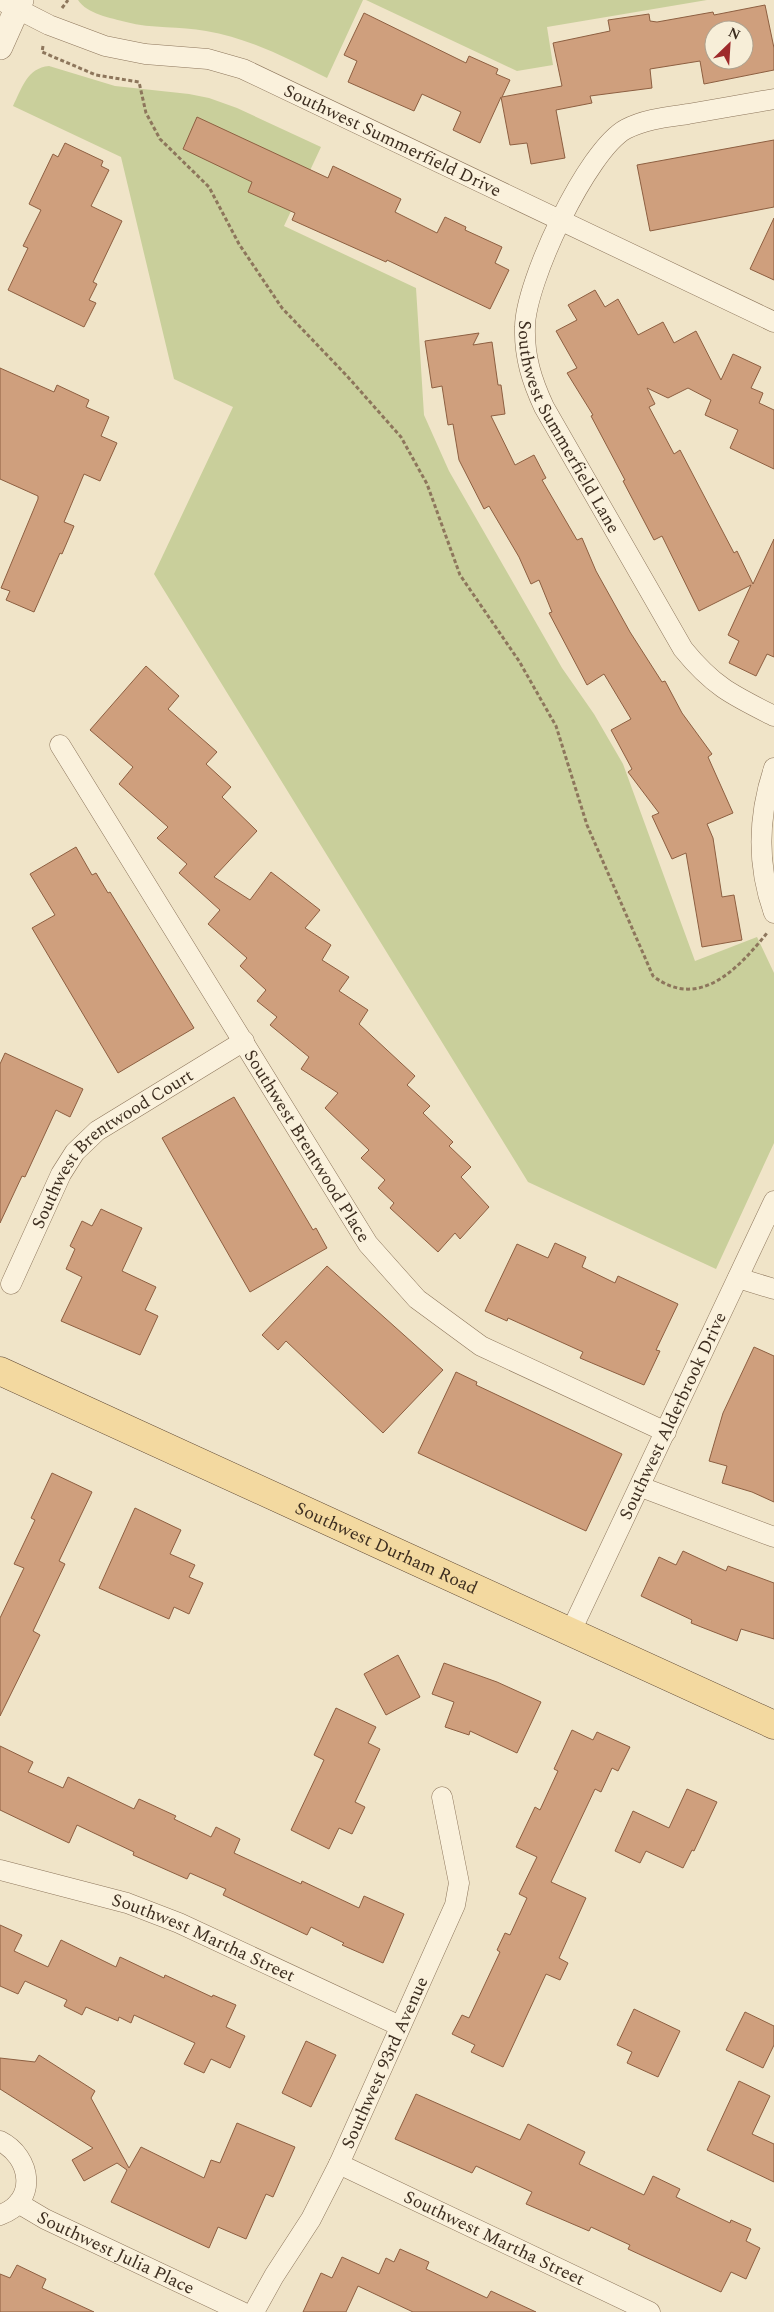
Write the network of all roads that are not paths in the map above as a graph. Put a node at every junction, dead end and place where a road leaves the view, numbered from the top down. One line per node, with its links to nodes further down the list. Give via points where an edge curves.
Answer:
1 (13, 3): 2 (street); 4 (street, Southwest Summerfield Drive, via 49,25 105,46 145,54 208,59 243,69)
2 (0, 46)
3 (774, 99): 4 (street, Southwest Summerfield Lane, via 648,120 625,130 598,155)
4 (561, 222): 5 (street, Southwest Summerfield Drive); 6 (street, Southwest Summerfield Lane, via 543,258 524,326 531,379 682,649 703,673 730,695)
5 (774, 322)
6 (774, 716)
7 (60, 745): 10 (street, Southwest Brentwood Place)
8 (774, 768): 9 (street, via 766,794 761,839)
9 (771, 922)
10 (244, 1041): 13 (street, Southwest Brentwood Court, via 97,1131 75,1152 61,1174); 16 (street, Southwest Brentwood Place, via 368,1244 417,1299 481,1346)
11 (774, 1202): 12 (street, Southwest Alderbrook Drive)
12 (738, 1278): 14 (street); 16 (street, Southwest Alderbrook Drive)
13 (11, 1284)
14 (774, 1289)
15 (0, 1371): 19 (main road, Southwest Durham Road)
16 (666, 1432): 17 (street, Southwest Alderbrook Drive)
17 (641, 1487): 18 (street); 19 (street, Southwest Alderbrook Drive)
18 (774, 1537)
19 (571, 1632): 20 (main road, Southwest Durham Road)
20 (774, 1725)
21 (442, 1797): 23 (street, Southwest 93rd Avenue, via 457,1866 458,1895)
22 (0, 1870): 23 (street, Southwest Martha Street, via 127,1903 156,1914)
23 (400, 2026): 25 (street, Southwest 93rd Avenue)
24 (0, 2141): 26 (street, Southwest Julia Place, via 11,2147 21,2159 26,2173 25,2189)
25 (339, 2164): 29 (street, Southwest 93rd Avenue, via 311,2219); 30 (street, Southwest Martha Street)
26 (18, 2203): 27 (street, Southwest Julia Place); 28 (street, Southwest Julia Place, via 45,2219)
27 (0, 2215)
28 (242, 2312)
29 (254, 2312)
30 (650, 2312)

